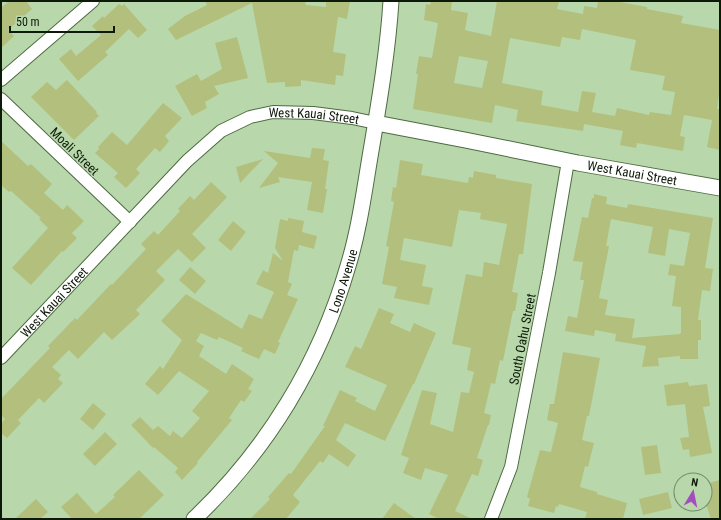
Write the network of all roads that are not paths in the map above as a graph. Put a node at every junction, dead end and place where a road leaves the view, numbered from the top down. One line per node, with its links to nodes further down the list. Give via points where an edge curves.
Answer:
1 (94, 1): 3 (street)
2 (391, 1): 5 (street, Lono Avenue)
3 (1, 80)
4 (1, 99): 8 (street, Moali Street)
5 (376, 123): 6 (street, West Kauai Street); 8 (street, West Kauai Street, via 314,113 273,112 250,117 221,130 187,161); 10 (street, Lono Avenue, via 358,225 330,320 305,374 276,424 236,475)
6 (568, 161): 7 (street, West Kauai Street); 11 (street, South Oahu Street, via 511,467)
7 (720, 188)
8 (130, 222): 9 (street, West Kauai Street)
9 (1, 358)
10 (194, 519)
11 (491, 519)

